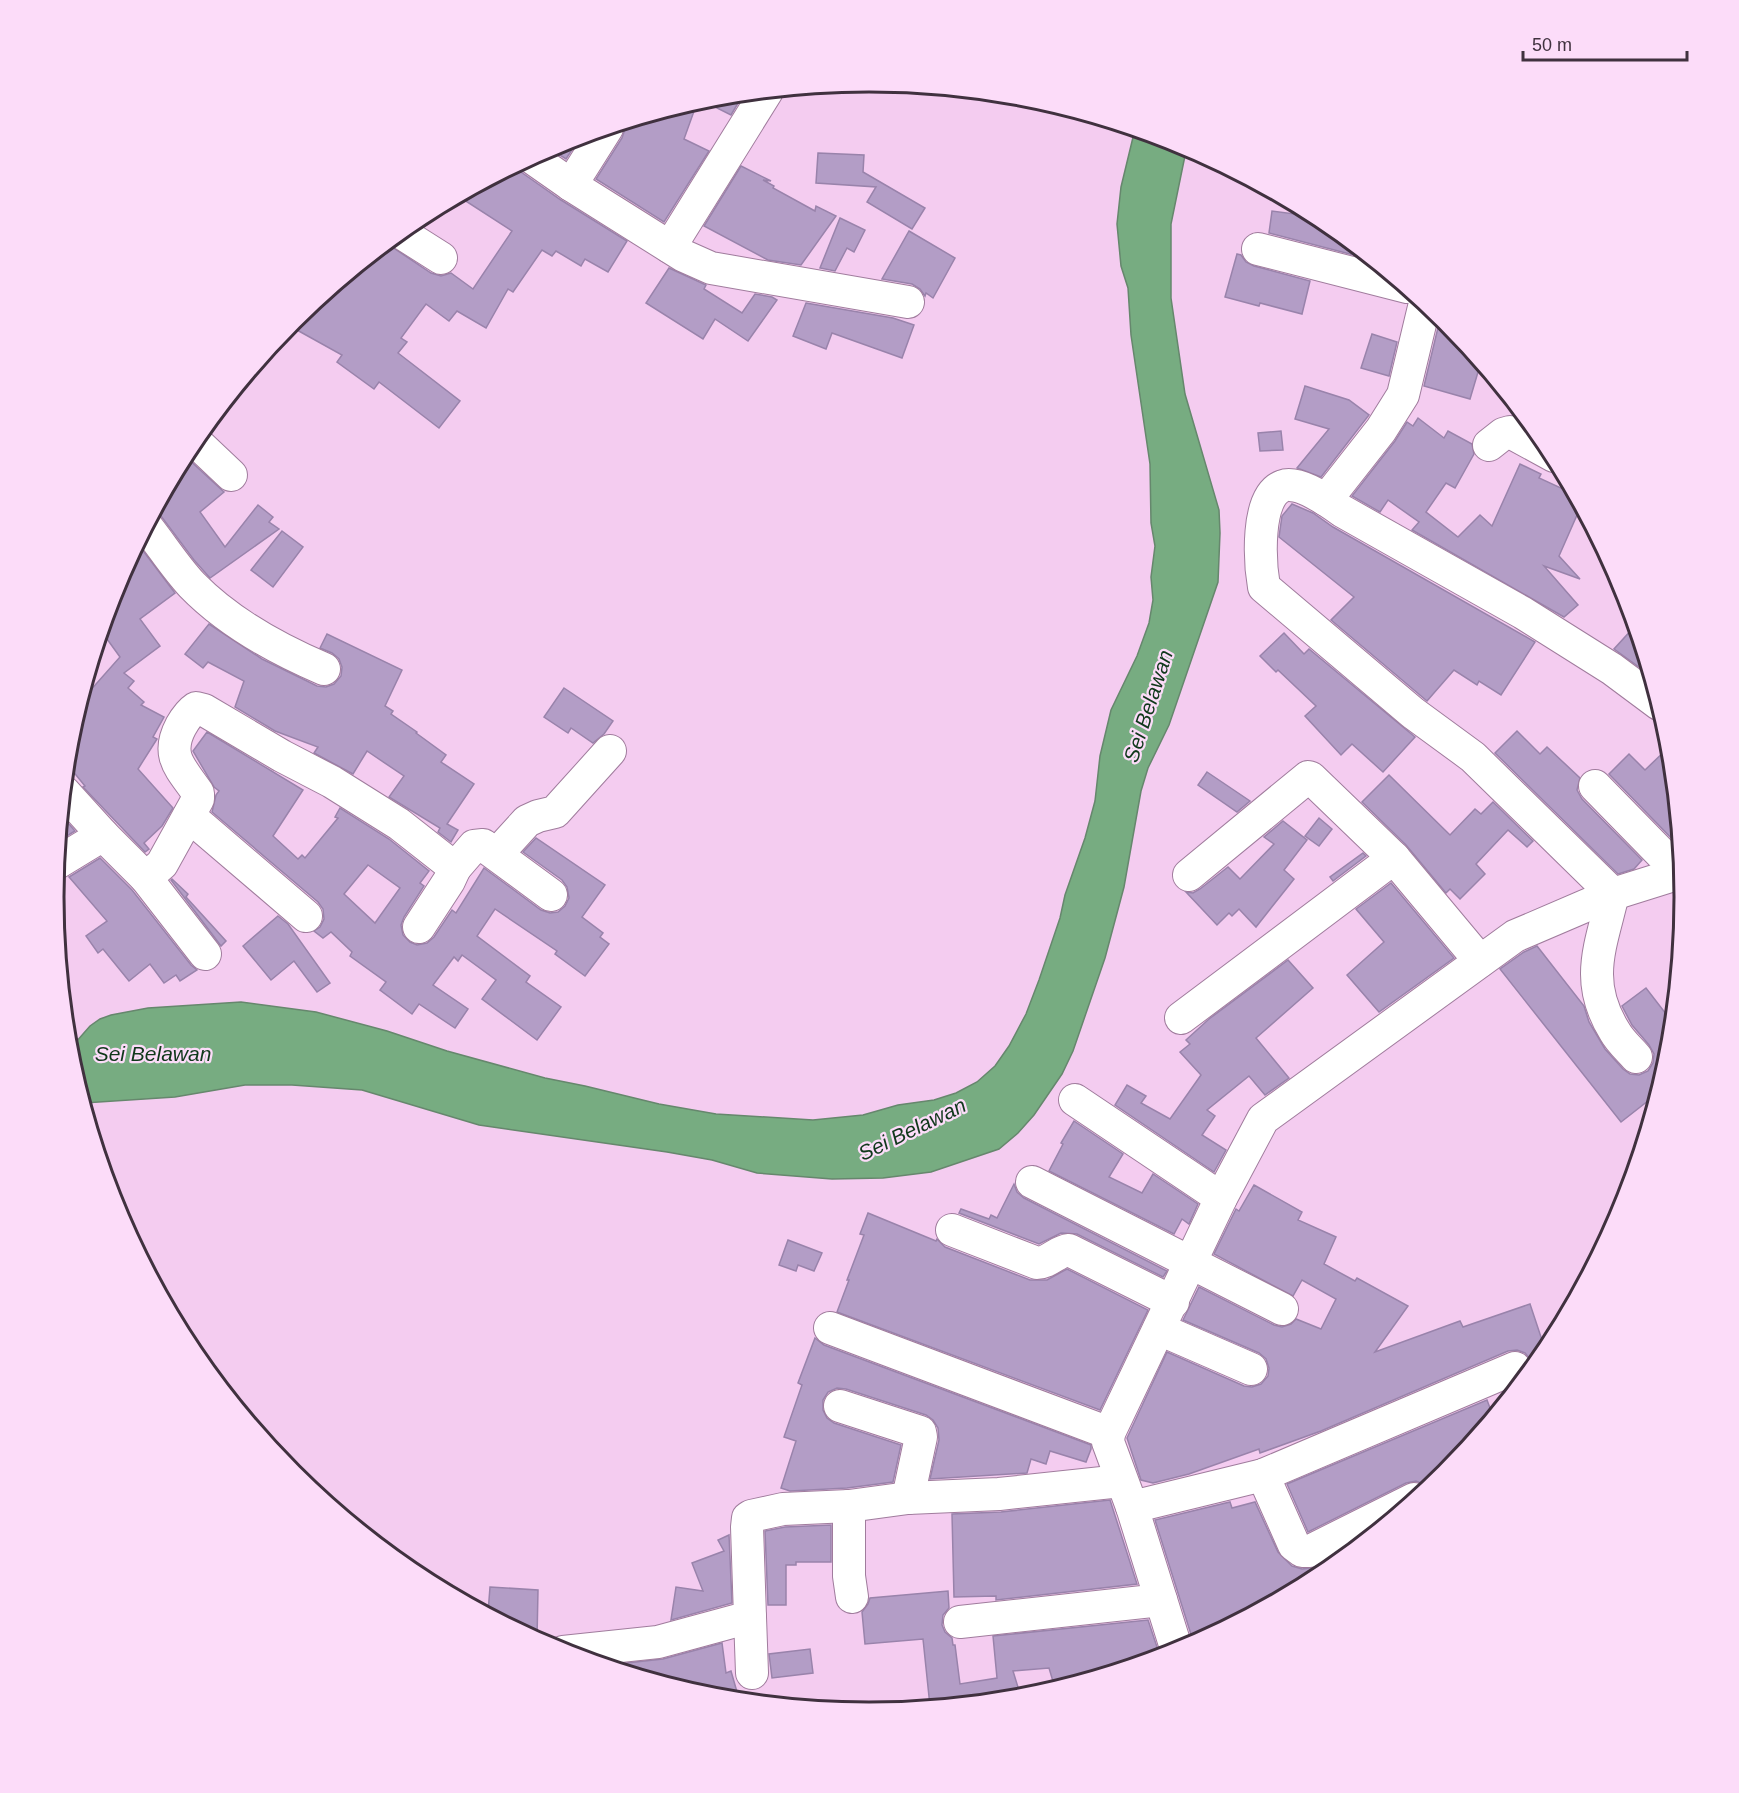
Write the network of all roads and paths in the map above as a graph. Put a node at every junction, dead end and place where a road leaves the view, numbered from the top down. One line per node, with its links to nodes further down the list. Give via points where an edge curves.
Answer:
1 (762, 98): 6 (street)
2 (600, 138): 4 (street)
3 (539, 163): 4 (street)
4 (571, 185): 6 (street)
5 (408, 237): 8 (street)
6 (670, 247): 10 (street, via 711,268)
7 (1258, 249): 9 (street)
8 (441, 258)
9 (1390, 283)
10 (908, 302)
11 (1423, 312): 16 (street, via 1403,395)
12 (1489, 445): 14 (street, via 1510,432)
13 (201, 447): 15 (street)
14 (1538, 447)
15 (231, 475)
16 (1326, 500): 19 (street, via 1524,612); 33 (street, via 1296,486 1283,486 1272,494 1262,526 1260,564 1264,587 1473,757)
17 (152, 533): 18 (street, via 192,585 228,616 297,658)
18 (324, 669)
19 (1649, 697)
20 (610, 751): 25 (street, via 555,812 527,821)
21 (1595, 786): 28 (street)
22 (70, 799): 24 (street)
23 (189, 816): 29 (street, via 198,793 173,748 183,722 196,708 332,782 399,824); 32 (street, via 162,864); 35 (street)
24 (103, 835): 26 (street); 32 (street)
25 (498, 854): 29 (street, via 478,844); 34 (street)
26 (65, 858)
27 (1394, 858): 30 (street, via 1308,777); 38 (street); 39 (street)
28 (1673, 866)
29 (455, 868): 36 (street)
30 (1189, 875)
31 (1674, 876): 33 (street)
32 (146, 878): 37 (street)
33 (1613, 894): 38 (street, via 1515,936); 40 (street, via 1597,963 1597,991 1615,1033)
34 (551, 895)
35 (306, 916)
36 (419, 927)
37 (205, 954)
38 (1480, 961): 43 (street, via 1263,1119)
39 (1181, 1018)
40 (1636, 1057)
41 (1075, 1100): 43 (street)
42 (1032, 1182): 45 (street)
43 (1221, 1198): 45 (street)
44 (952, 1230): 46 (street, via 1037,1263 1069,1250)
45 (1190, 1263): 46 (street); 47 (street)
46 (1173, 1302): 49 (street)
47 (1282, 1309)
48 (830, 1328): 53 (street)
49 (1159, 1329): 51 (street); 53 (street)
50 (1515, 1368): 54 (street)
51 (1251, 1369)
52 (840, 1406): 56 (street, via 920,1432)
53 (1109, 1433): 55 (street, via 1108,1442)
54 (1263, 1475): 55 (street); 58 (street, via 1294,1545 1302,1551 1310,1551)
55 (1126, 1494): 56 (street); 60 (street)
56 (908, 1498): 57 (street)
57 (849, 1506): 59 (street); 61 (street, via 783,1509 748,1518)
58 (1388, 1512)
59 (852, 1597)
60 (1161, 1600): 62 (street); 63 (street)
61 (750, 1617): 64 (street, via 658,1642); 65 (street)
62 (960, 1622)
63 (1174, 1642)
64 (586, 1650)
65 (752, 1673)

